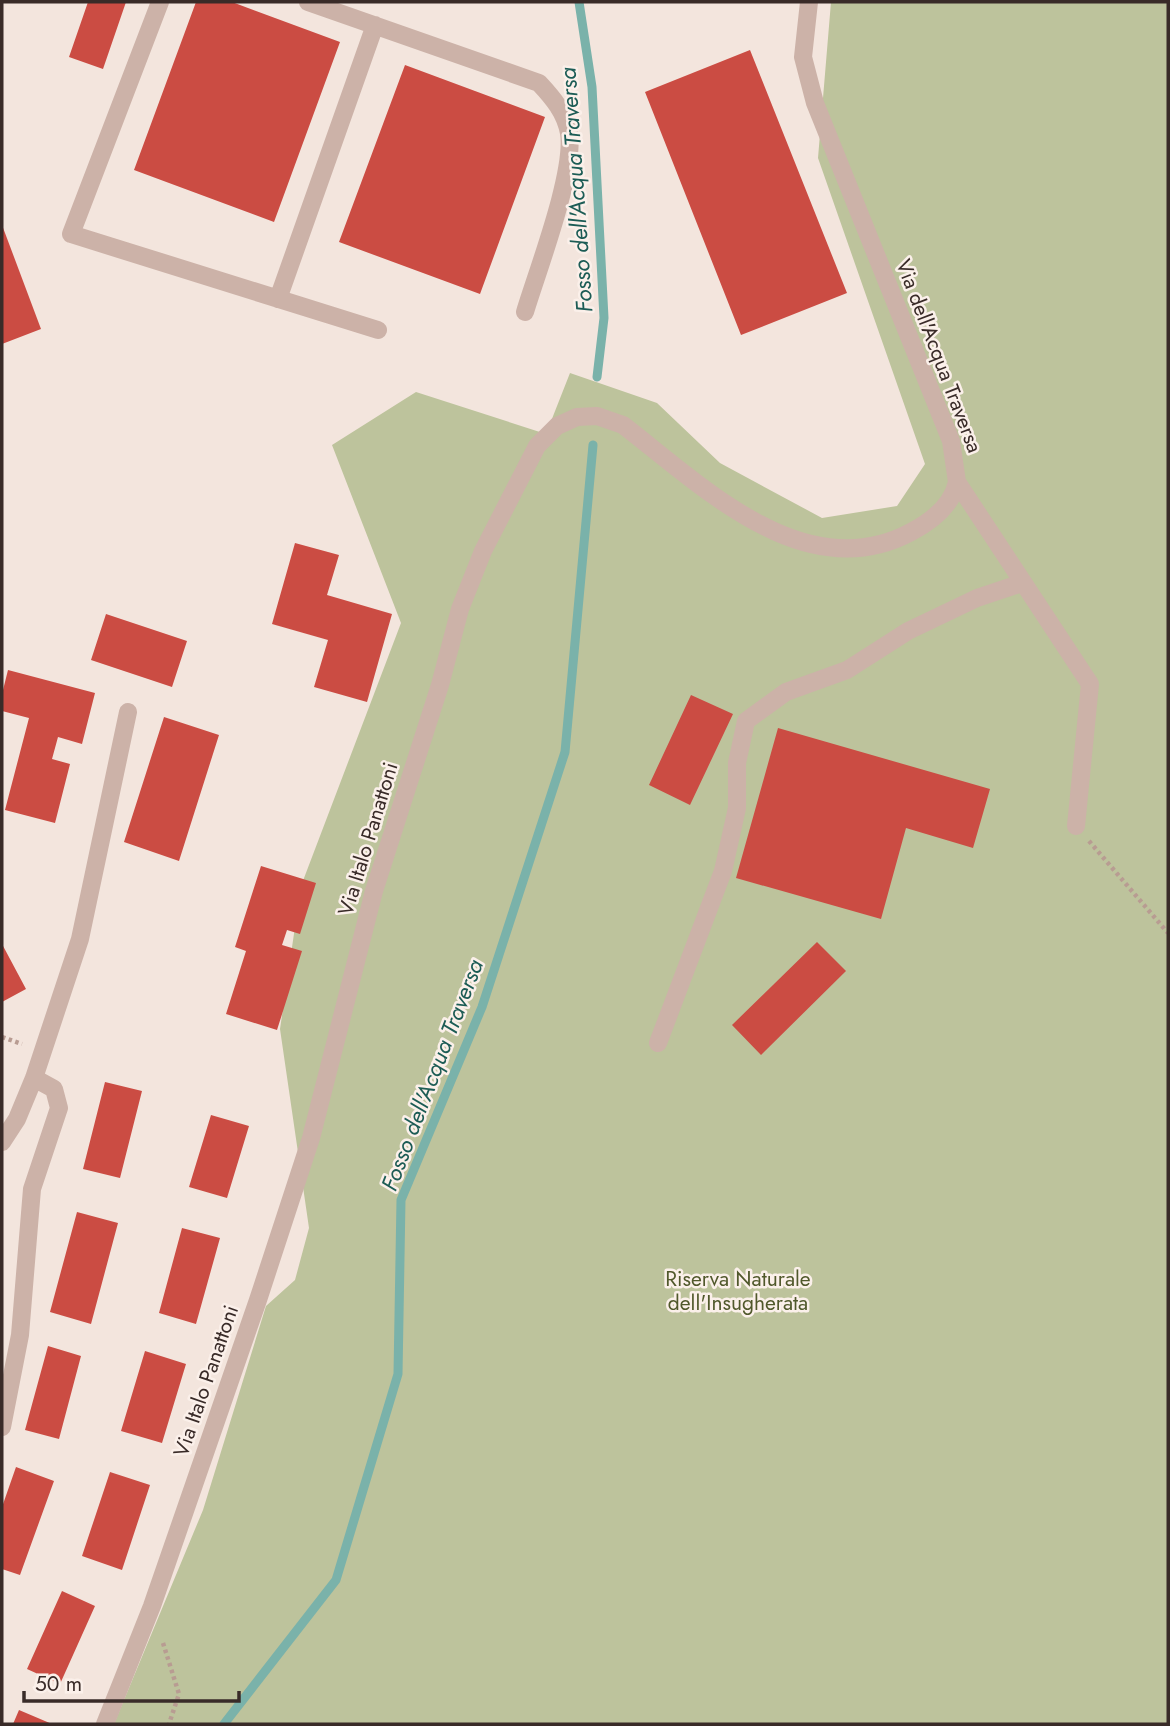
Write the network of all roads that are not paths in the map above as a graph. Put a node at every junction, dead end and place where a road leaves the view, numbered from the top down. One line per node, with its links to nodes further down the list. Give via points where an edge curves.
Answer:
1 (160, 2): 5 (street, via 71,234)
2 (309, 2): 4 (street)
3 (810, 2): 8 (street, Via dell'Acqua Traversa, via 803,57 814,103 951,441)
4 (375, 25): 5 (street); 6 (street, via 539,83 558,104 569,133 567,170)
5 (278, 299): 7 (street)
6 (526, 312)
7 (378, 330)
8 (957, 482): 9 (street, Via dell'Acqua Traversa); 16 (street, Via Italo Panattoni, via 943,509 902,537 867,547 819,546 785,536 738,512 623,425 597,416 563,422 537,446 483,551 460,609 374,891 311,1138 152,1605)
9 (1022, 583): 11 (street, Via dell'Acqua Traversa, via 1090,684); 12 (street, via 977,598 908,632 847,670 786,692 746,721 737,763 737,808 723,871)
10 (128, 712): 13 (street, via 80,939)
11 (1076, 826)
12 (658, 1043)
13 (34, 1078): 14 (street); 15 (street, via 54,1089 59,1108 32,1189 20,1335)
14 (2, 1142)
15 (2, 1427)
16 (106, 1724)

